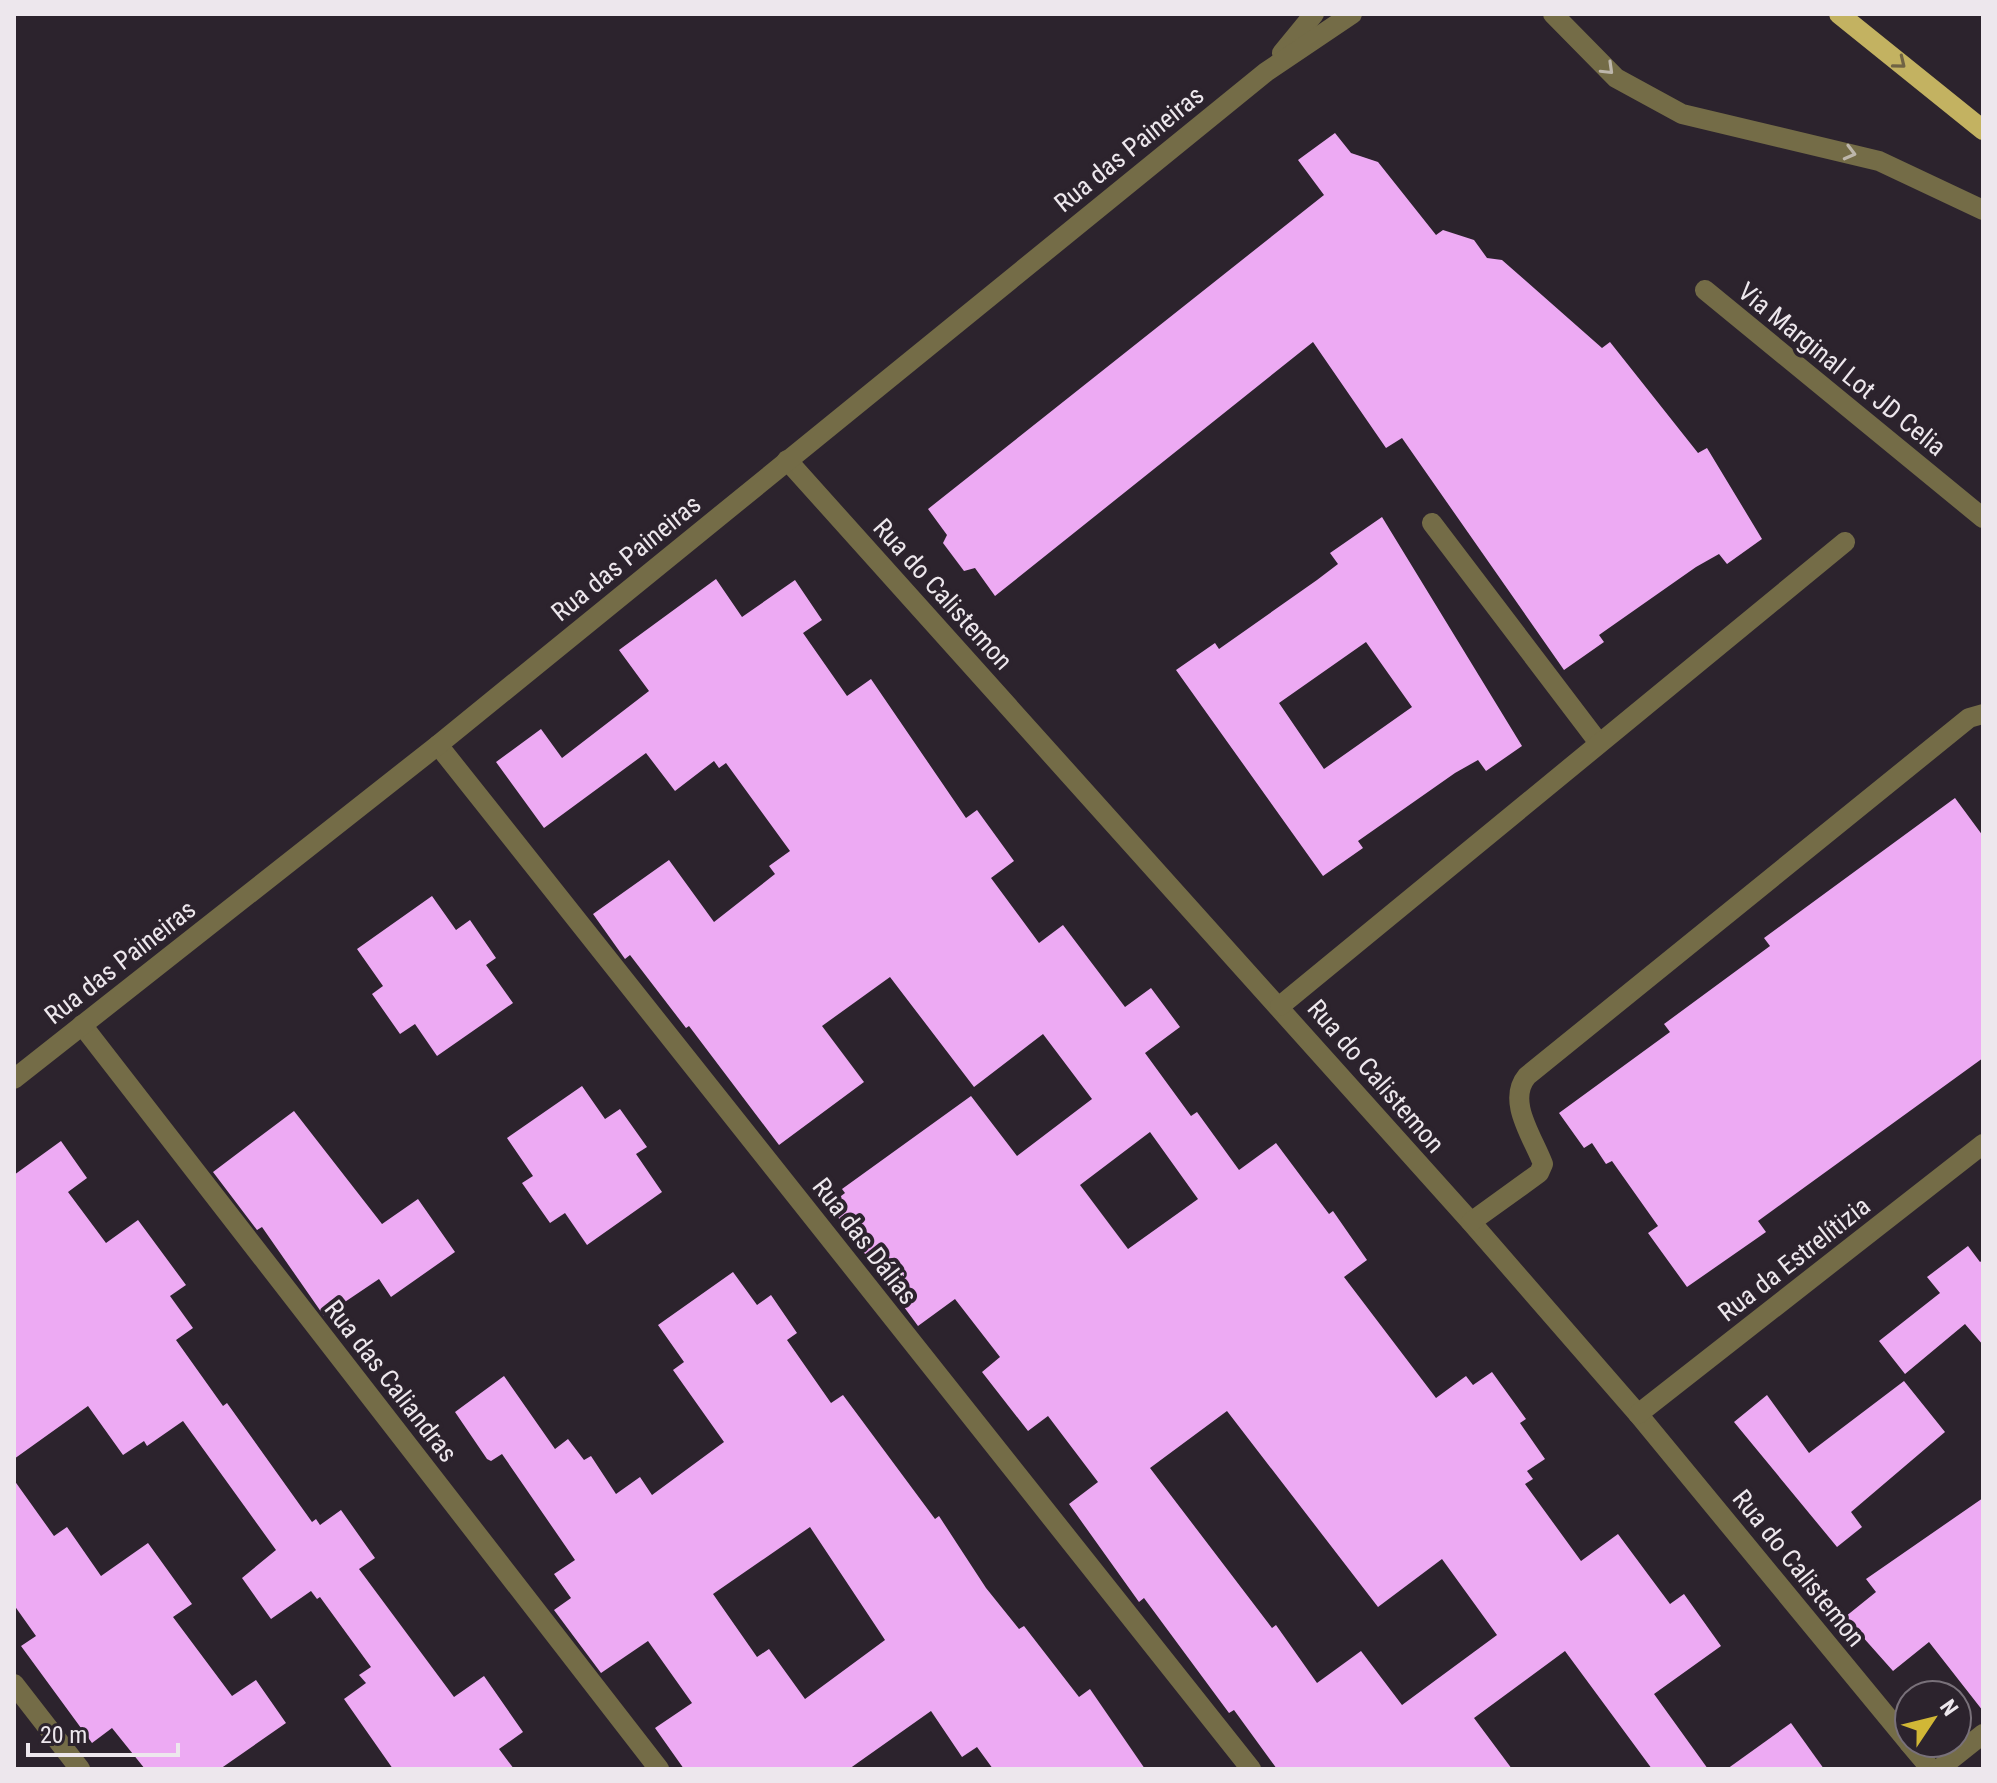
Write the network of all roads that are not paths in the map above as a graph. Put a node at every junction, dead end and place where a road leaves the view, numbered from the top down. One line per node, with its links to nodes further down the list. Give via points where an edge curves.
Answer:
1 (1314, 14): 5 (street, Rua das Paineiras)
2 (1352, 14): 5 (street, Rua das Paineiras)
3 (1553, 14): 7 (street, one-way to 7, via 1616,78 1682,114 1879,161)
4 (1839, 14): 6 (main road, one-way to 6)
5 (1266, 72): 9 (street, Rua das Paineiras)
6 (1983, 130)
7 (1983, 210)
8 (1705, 290): 10 (street, Via Marginal Lot JD Celia)
9 (787, 460): 15 (street, Rua das Paineiras); 16 (street, Rua do Calistemon)
10 (1983, 518)
11 (1432, 523): 14 (street)
12 (1845, 542): 14 (street)
13 (1983, 714): 20 (street, via 1969,718 1527,1076 1517,1098 1543,1164 1539,1173)
14 (1599, 743): 16 (street)
15 (438, 745): 17 (street, Rua das Paineiras); 27 (street, Rua das Dálias)
16 (1280, 1006): 20 (street, Rua do Calistemon)
17 (82, 1025): 18 (street, Rua das Paineiras); 26 (street, Rua das Caliandras)
18 (14, 1079)
19 (1983, 1144): 21 (street, Rua da Estrelítizia)
20 (1471, 1222): 21 (street, Rua do Calistemon)
21 (1638, 1414): 23 (street, Rua do Calistemon)
22 (14, 1684): 25 (street)
23 (1893, 1724)
24 (1983, 1734): 28 (street)
25 (80, 1769)
26 (659, 1769)
27 (1251, 1769)
28 (1939, 1769)

